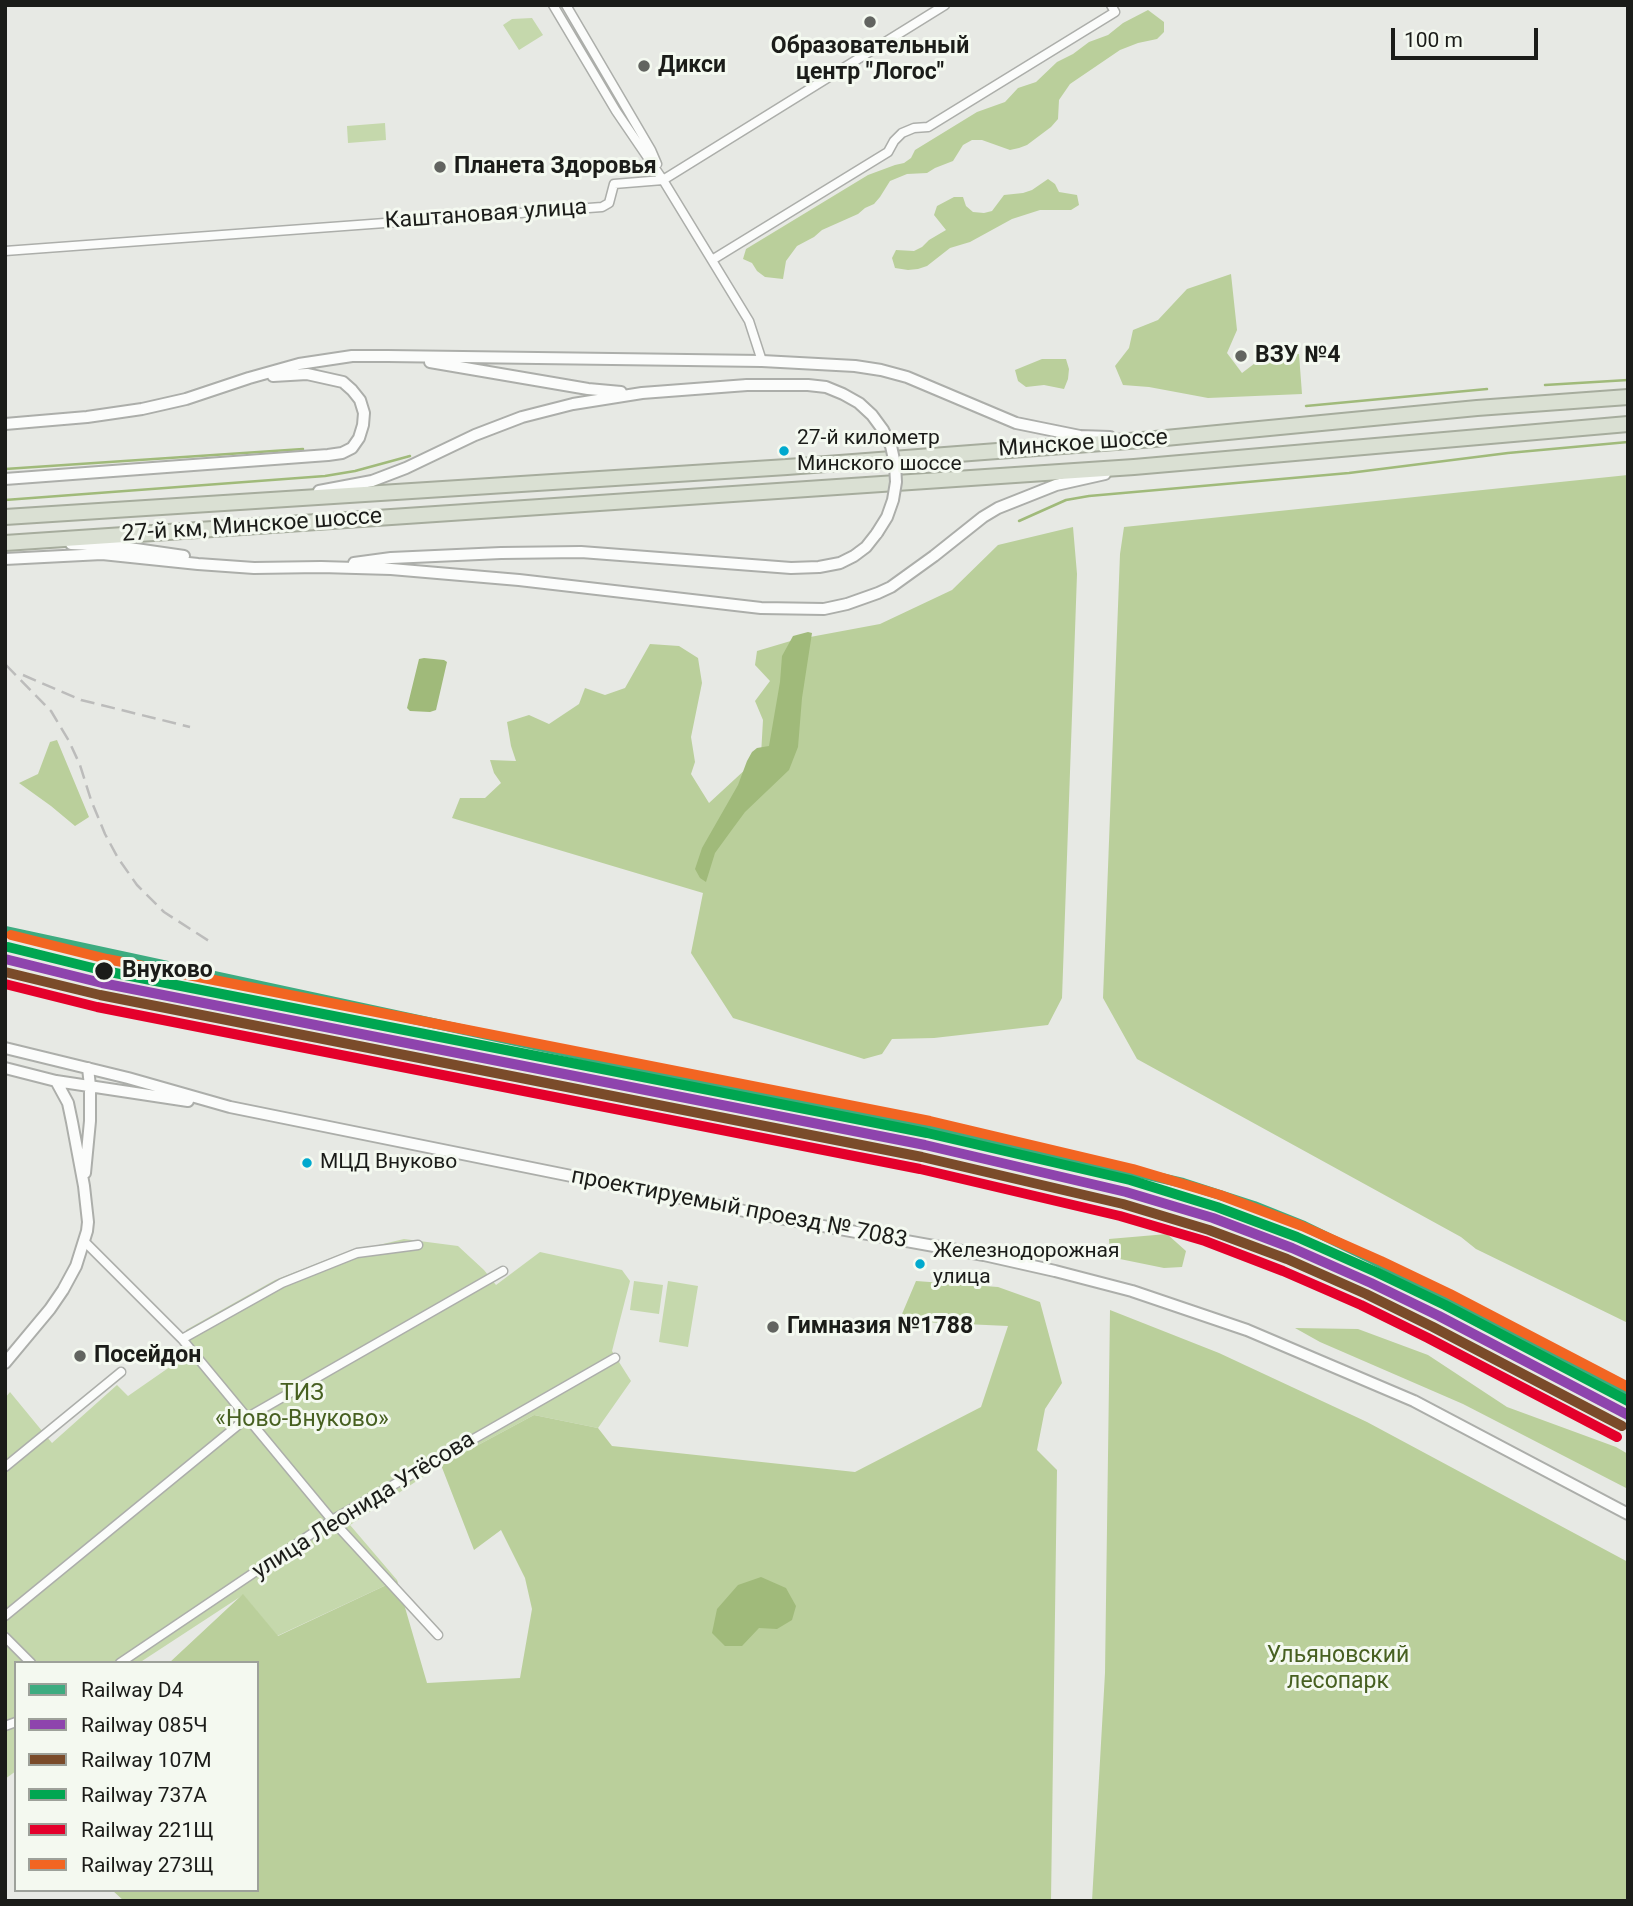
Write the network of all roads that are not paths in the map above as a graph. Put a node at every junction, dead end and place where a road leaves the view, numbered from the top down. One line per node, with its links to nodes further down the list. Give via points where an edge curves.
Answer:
1 (553, 5): 5 (street)
2 (566, 5): 5 (street, via 651,150)
3 (945, 5): 5 (street, Каштановая улица)
4 (1111, 5): 7 (street, via 1115,12 928,127 902,133 888,152)
5 (663, 180): 6 (street, Каштановая улица, via 614,184 609,203 602,207); 7 (street)
6 (5, 251)
7 (712, 260): 9 (street, via 749,321)
8 (387, 356): 9 (main road); 10 (main road, via 299,364); 11 (main road, via 588,389)
9 (762, 361): 15 (main road, via 881,370 1016,423 1080,436)
10 (249, 378): 13 (main road, via 142,409); 17 (main road, via 307,374 343,382 360,400 364,413 359,438 352,448 328,455)
11 (642, 393): 19 (main road, via 522,416 372,481); 26 (main road, bridge, via 808,384 843,394 872,415 891,446 895,473 887,517 854,556 819,567 581,552 391,558)
12 (1628, 397): 15 (highway, Минское шоссе)
13 (5, 424)
14 (1628, 424): 16 (highway, Минское шоссе)
15 (1155, 439): 18 (highway, Минское шоссе)
16 (1133, 467): 20 (highway, Минское шоссе); 26 (main road, via 1056,485 1007,504 891,587 824,609 761,608 475,576)
17 (5, 479)
18 (495, 486): 19 (highway, 27-й км, Минское шоссе)
19 (268, 501): 21 (highway, 27-й км, Минское шоссе)
20 (498, 509): 22 (highway, 27-й км, Минское шоссе)
21 (5, 517)
22 (23, 542): 23 (highway, 27-й км, Минское шоссе); 25 (main road, via 158,551)
23 (5, 543)
24 (5, 559): 25 (main road, via 102,554)
25 (235, 567): 26 (main road)
26 (320, 567)
27 (5, 1048): 28 (main road, проектируемый проезд № 7083)
28 (88, 1068): 31 (main road); 32 (main road); 34 (main road, проектируемый проезд № 7083)
29 (5, 1069): 30 (main road, проектируемый проезд № 7083)
30 (56, 1081): 31 (main road, проектируемый проезд № 7083); 33 (main road)
31 (76, 1084): 32 (main road, проектируемый проезд № 7083); 33 (main road)
32 (90, 1086): 34 (main road, проектируемый проезд № 7083); 35 (main road)
33 (68, 1103): 35 (main road)
34 (222, 1105): 45 (main road, проектируемый проезд № 7083, via 746,1212 984,1255 1132,1290 1247,1330 1403,1396)
35 (83, 1186): 36 (main road, via 88,1222)
36 (85, 1242): 39 (street); 41 (main road, via 63,1290)
37 (418, 1245): 39 (street, via 357,1253 282,1283)
38 (503, 1272): 43 (street)
39 (183, 1339): 43 (street)
40 (615, 1358): 46 (street, улица Леонида Утёсова)
41 (5, 1363)
42 (121, 1371): 44 (street)
43 (248, 1417): 46 (street); 47 (street)
44 (5, 1467)
45 (1628, 1514)
46 (332, 1520): 48 (street); 51 (street, улица Леонида Утёсова)
47 (5, 1616)
48 (439, 1635)
49 (5, 1637): 50 (street)
50 (29, 1661)
51 (123, 1661)

